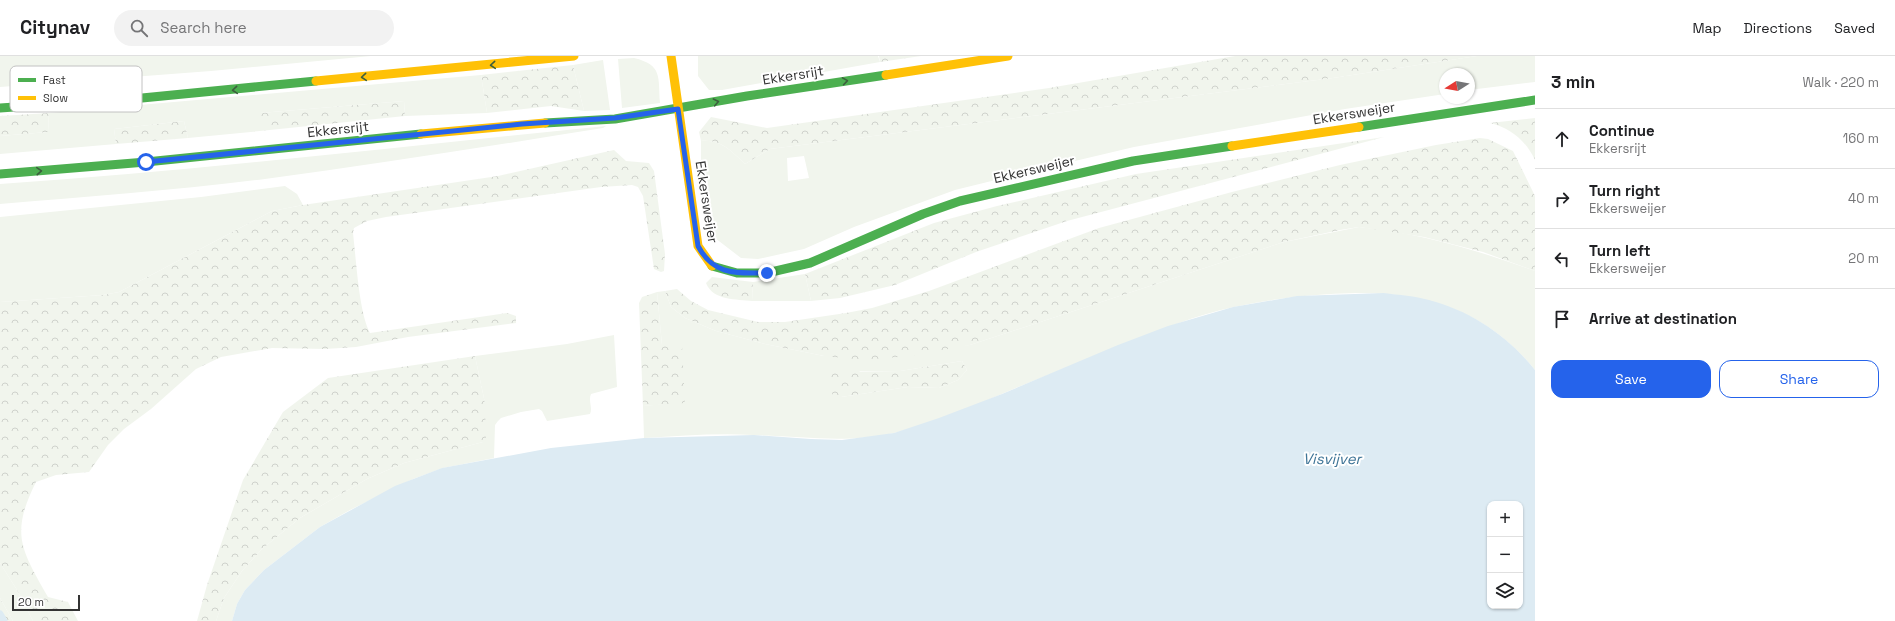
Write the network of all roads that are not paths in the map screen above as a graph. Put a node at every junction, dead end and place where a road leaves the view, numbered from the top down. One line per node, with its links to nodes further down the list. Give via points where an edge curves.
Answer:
1 (574, 56): 4 (main road, one-way to 4)
2 (671, 56): 8 (main road)
3 (1008, 56): 8 (main road, Ekkersrijt, one-way to 3)
4 (142, 98)
5 (1535, 100): 8 (main road, Ekkersweijer, via 1133,161 960,201 923,214 810,263 767,273 737,273 712,266 698,246)
6 (10, 107): 7 (main road, one-way to 7)
7 (0, 108)
8 (678, 109): 9 (main road, Ekkersrijt, one-way to 8, via 522,124 615,118)
9 (0, 174)

